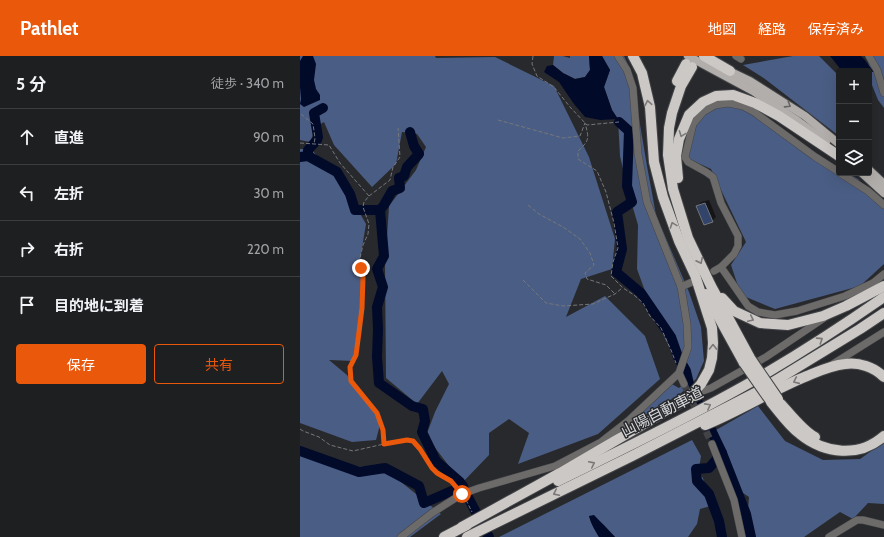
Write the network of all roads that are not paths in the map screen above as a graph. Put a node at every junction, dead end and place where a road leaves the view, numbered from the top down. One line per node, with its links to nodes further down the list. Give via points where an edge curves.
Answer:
1 (618, 56): 25 (street, via 627,70 632,88 638,154 647,202)
2 (633, 56): 18 (highway, one-way to 2, via 654,162 650,107 642,73)
3 (699, 56): 7 (main road)
4 (704, 56): 7 (highway)
5 (869, 56): 8 (street, via 877,70)
6 (689, 62): 10 (main road, via 753,91); 18 (highway, via 671,96 663,130); 20 (highway, via 669,128 668,155 673,189)
7 (730, 71): 9 (main road, one-way to 9, via 805,116)
8 (884, 93)
9 (836, 142)
10 (836, 150)
11 (836, 154): 20 (highway, one-way to 20, via 755,103 732,95 716,96 703,102 689,115 679,139 676,156)
12 (836, 170): 21 (street, via 754,112 743,106 728,103 715,105 703,112 693,124 685,157 688,162 713,177 721,203 738,236 738,246 734,254 717,269 748,306 758,312 775,315 797,311 845,296 873,283)
13 (872, 173): 16 (main road)
14 (845, 176): 19 (street)
15 (865, 176): 17 (main road)
16 (884, 184)
17 (884, 193)
18 (663, 197): 22 (highway, one-way to 18)
19 (884, 205)
20 (680, 212): 23 (highway, one-way to 23, via 688,238)
21 (884, 274)
22 (694, 279): 25 (street); 30 (highway); 35 (highway, one-way to 22, via 709,370 713,343 712,328)
23 (711, 286): 27 (highway, one-way to 27, via 734,311 760,323 788,325); 30 (highway)
24 (884, 286): 27 (highway)
25 (681, 287): 32 (street, via 688,347)
26 (884, 297): 42 (highway, 山陽自動車道, one-way to 26, via 627,447 744,386)
27 (834, 311): 35 (street, via 766,357 711,388)
28 (884, 313): 40 (highway, 山陽自動車道, via 757,392)
29 (884, 332): 31 (street)
30 (747, 360): 36 (highway, bridge)
31 (827, 368): 33 (highway, via 846,363 862,364); 40 (highway, one-way to 40, via 720,419)
32 (679, 372): 34 (street); 43 (street, via 628,421 601,442 555,466 462,494)
33 (884, 377)
34 (684, 384)
35 (691, 395): 42 (highway, via 560,473)
36 (774, 401): 37 (highway, via 812,436 834,444 847,445 864,441); 38 (highway, via 784,418 799,434 826,448 855,450 867,447)
37 (884, 426)
38 (884, 436)
39 (712, 444): 46 (street, via 734,500)
40 (632, 456): 45 (highway, 山陽自動車道, one-way to 45)
41 (884, 525): 47 (street, via 857,520)
42 (462, 527): 44 (highway, 山陽自動車道)
43 (401, 537)
44 (444, 537)
45 (467, 537)
46 (742, 537)
47 (829, 537)

